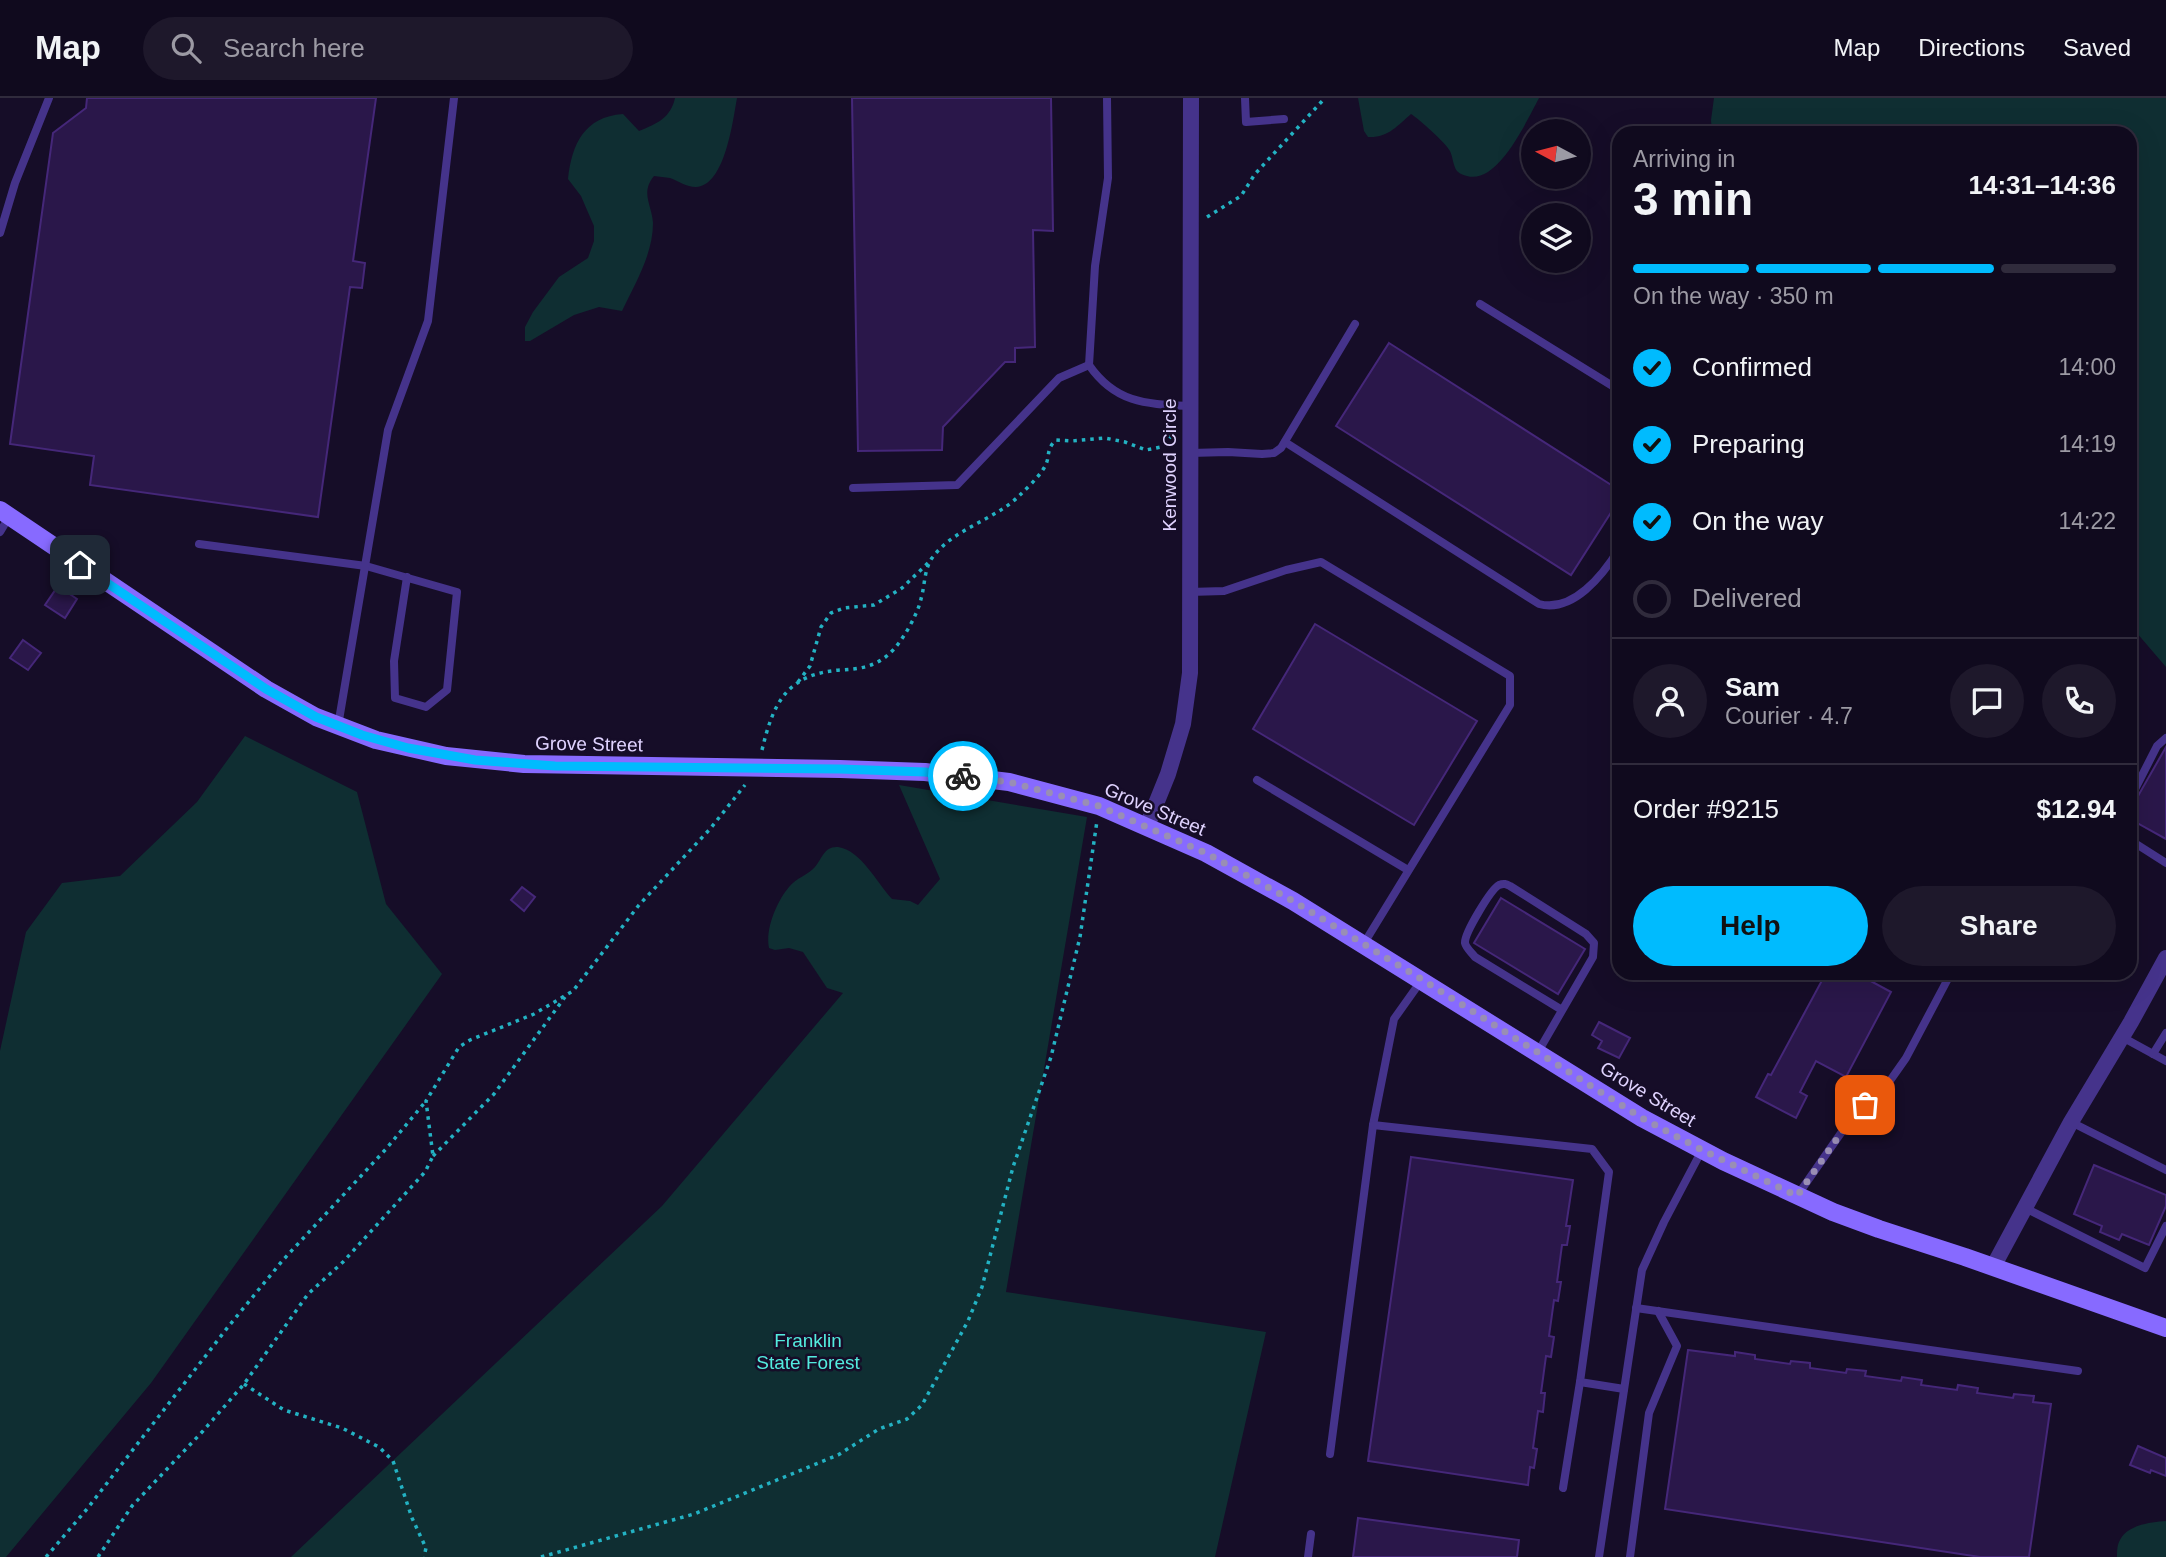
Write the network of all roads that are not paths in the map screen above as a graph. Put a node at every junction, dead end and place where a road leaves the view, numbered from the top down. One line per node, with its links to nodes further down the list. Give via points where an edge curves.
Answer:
1 (49, 98): 7 (lane)
2 (454, 98): 19 (lane, via 428,321 388,430)
3 (1107, 98): 10 (lane, via 1108,178 1095,266)
4 (1191, 98): 12 (street, Kenwood Circle)
5 (1245, 98): 6 (lane, via 1246,122)
6 (1284, 119)
7 (0, 233)
8 (1480, 304): 11 (lane)
9 (1355, 324): 13 (lane)
10 (1089, 365): 12 (lane, via 1104,384 1130,400); 15 (lane, via 1059,378 957,485)
11 (1612, 386)
12 (1190, 411): 14 (street, Kenwood Circle)
13 (1285, 442): 14 (lane, via 1273,453); 18 (lane, via 1539,604 1558,604 1588,588)
14 (1190, 453): 21 (street, Kenwood Circle)
15 (853, 488)
16 (3, 520): 22 (main road, Grove Street, via 266,689)
17 (199, 544): 19 (lane)
18 (1612, 560)
19 (366, 566): 20 (lane); 22 (lane)
20 (407, 578): 20 (lane, via 457,592 447,690 426,707 395,698 394,661)
21 (1189, 592): 26 (street, Kenwood Circle, via 1190,673 1183,724); 29 (lane, via 1224,591 1321,562 1510,676 1510,705)
22 (338, 726): 26 (main road, Grove Street, via 418,751 497,762 959,775 1009,782 1099,806)
23 (2166, 738): 25 (lane)
24 (1257, 780): 29 (lane)
25 (2137, 785)
26 (1147, 826): 30 (main road, Grove Street, via 1206,853)
27 (2137, 844): 28 (lane)
28 (2166, 863)
29 (1408, 870): 30 (lane)
30 (1363, 945): 32 (main road, Grove Street)
31 (2166, 958): 36 (street)
32 (1422, 980): 37 (main road, Grove Street); 41 (lane, via 1394,1019)
33 (1947, 980): 44 (lane, via 1900,1067 1848,1123)
34 (1562, 1010): 34 (lane, via 1592,957 1594,943 1510,886 1498,885 1467,933 1467,947 1475,957); 37 (lane)
35 (2166, 1033): 38 (lane)
36 (2122, 1037): 38 (lane); 40 (street)
37 (1538, 1052): 42 (main road, Grove Street)
38 (2154, 1054): 39 (lane)
39 (2166, 1061)
40 (2071, 1122): 43 (lane); 45 (street)
41 (1373, 1125): 52 (lane, via 1592,1149 1609,1172); 54 (lane)
42 (1702, 1150): 44 (main road, Grove Street); 48 (lane, via 1642,1270)
43 (2166, 1170)
44 (1797, 1196): 47 (main road, Grove Street, via 1879,1230)
45 (2025, 1208): 46 (lane, via 2145,1268); 47 (street)
46 (2166, 1226)
47 (1993, 1267): 50 (main road, Grove Street)
48 (1636, 1308): 49 (lane); 53 (lane)
49 (1658, 1311): 51 (lane); 59 (lane, via 1677,1346 1649,1413)
50 (2166, 1328)
51 (2078, 1371)
52 (1580, 1382): 53 (lane); 55 (lane)
53 (1624, 1390): 58 (lane)
54 (1330, 1454)
55 (1563, 1488)
56 (1311, 1534): 57 (lane)
57 (1308, 1557)
58 (1599, 1557)
59 (1630, 1557)

